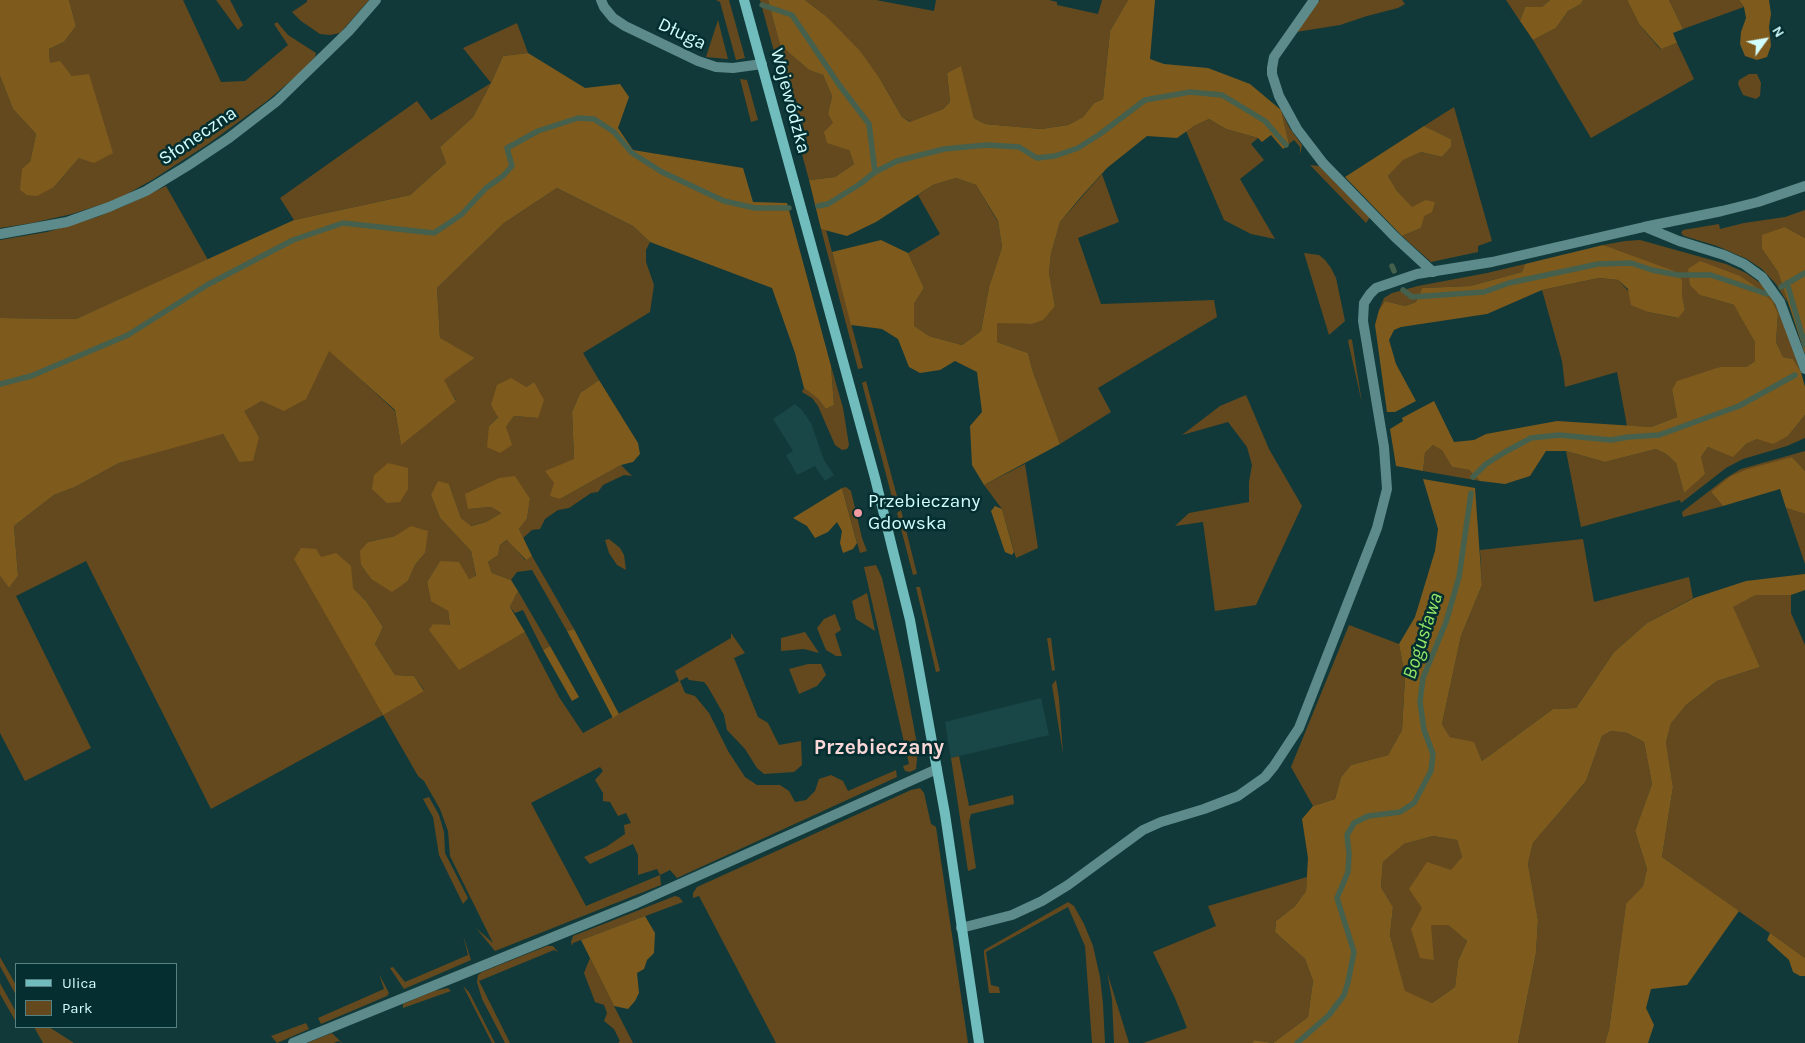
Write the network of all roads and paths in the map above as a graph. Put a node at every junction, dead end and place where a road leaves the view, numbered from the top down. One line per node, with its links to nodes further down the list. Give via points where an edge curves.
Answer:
1 (376, 0): 8 (street, Słoneczna, via 362,18 277,101 187,166 146,191 109,207 67,222)
2 (601, 0): 5 (street, Długa, via 613,18 625,26 698,61 733,68)
3 (744, 0): 5 (main road, Wojewódzka)
4 (1314, 0): 9 (street, via 1274,56 1272,68 1279,96 1297,129 1323,163)
5 (762, 64): 11 (main road, Wojewódzka, via 910,620)
6 (1805, 186): 7 (street, via 1758,202)
7 (1644, 227): 9 (street, via 1492,262); 10 (street, via 1679,242 1724,254 1762,277 1780,302)
8 (0, 234)
9 (1433, 272): 12 (street, via 1382,285 1364,302 1363,321 1384,447 1387,488 1377,528 1298,728 1274,766 1259,782 1238,796 1144,830 1042,901 1012,915)
10 (1805, 369)
11 (937, 769): 12 (main road, Wojewódzka); 13 (street, via 638,903)
12 (961, 928): 14 (main road, Wojewódzka)
13 (293, 1043)
14 (979, 1043)

